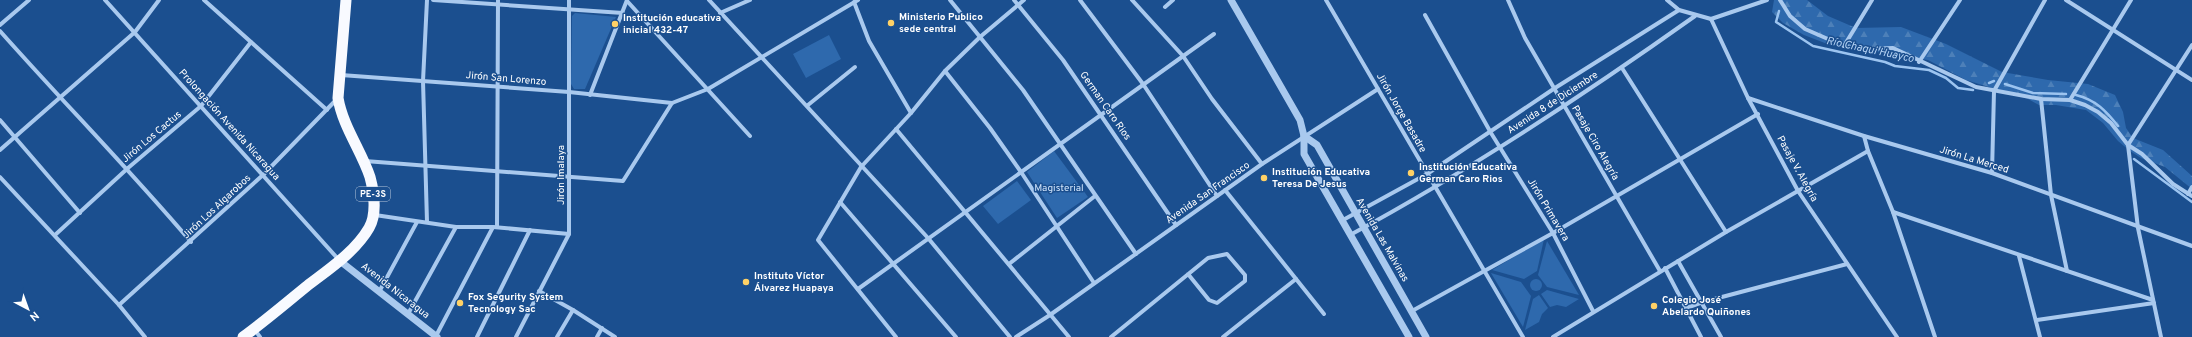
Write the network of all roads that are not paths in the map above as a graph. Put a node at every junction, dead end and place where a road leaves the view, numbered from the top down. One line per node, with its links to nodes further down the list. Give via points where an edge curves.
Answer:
1 (28, 0): 40 (street)
2 (105, 0): 43 (street, Prolongación Avenida Nicaragua)
3 (160, 0): 43 (street)
4 (204, 0): 46 (street)
5 (346, 0): 56 (highway, PE-3S)
6 (426, 0): 58 (street)
7 (433, 0): 30 (street)
8 (569, 0): 33 (street, Jirón Imalaya)
9 (709, 0): 36 (street)
10 (750, 0): 36 (street)
11 (950, 0): 45 (street)
12 (1014, 0): 31 (street, German Caro Rios)
13 (1024, 0): 31 (street)
14 (1080, 0): 59 (street)
15 (1132, 0): 49 (street)
16 (1173, 0): 32 (street)
17 (1231, 0): 84 (street, via 1300,120)
18 (1326, 0): 63 (street, Jirón Jorge Basadre)
19 (1508, 0): 61 (street, Pasaje Ciro Alegría, via 1525,38)
20 (1667, 0): 34 (street)
21 (1767, 0): 39 (street)
22 (1780, 0): 48 (street, via 1790,16 1805,29)
23 (1872, 0): 48 (street)
24 (1960, 0): 51 (street)
25 (2045, 0): 64 (street)
26 (2066, 0): 41 (street)
27 (2131, 0): 41 (street)
28 (627, 1): 35 (street); 62 (street)
29 (856, 1): 50 (street); 77 (street, via 869,40)
30 (498, 3): 33 (street); 60 (street)
31 (1018, 5): 45 (street); 78 (street, German Caro Rios, via 1063,60)
32 (1165, 7)
33 (568, 10): 35 (street); 65 (street, Jirón Imalaya)
34 (1679, 10): 38 (street); 61 (street, Avenida 8 de Diciembre)
35 (623, 13): 66 (street)
36 (720, 13): 50 (street)
37 (1425, 15): 82 (street, Jirón Primavera)
38 (1695, 16): 39 (street); 53 (street, Avenida 8 de Diciembre)
39 (1711, 20): 69 (street, Pasaje V. Alegría)
40 (0, 25)
41 (2112, 29): 54 (street); 71 (street)
42 (0, 31): 67 (street)
43 (135, 32): 67 (street); 75 (street, Prolongación Avenida Nicaragua)
44 (1214, 34): 49 (street)
45 (980, 37): 55 (street); 87 (street, via 1023,90)
46 (251, 42): 75 (street, Jirón Los Cactus); 76 (street)
47 (2192, 45): 54 (street)
48 (1844, 46): 51 (street, via 1867,49 1893,48)
49 (1183, 56): 59 (street); 95 (street)
50 (761, 58): 62 (street); 74 (street)
51 (1919, 62): 64 (street, via 1976,87)
52 (855, 67): 74 (street)
53 (1622, 68): 73 (street, Avenida 8 de Diciembre); 92 (street)
54 (2176, 70): 57 (street); 88 (street)
55 (945, 71): 77 (street); 99 (street)
56 (339, 75): 58 (street, Jirón San Lorenzo); 68 (highway, PE-3S)
57 (2192, 80)
58 (423, 81): 60 (street, Jirón San Lorenzo); 94 (street)
59 (1143, 84): 78 (street); 112 (street)
60 (497, 86): 65 (street, Jirón San Lorenzo); 98 (street)
61 (1555, 88): 73 (street, Pasaje Ciro Alegría); 82 (street, Avenida 8 de Diciembre)
62 (708, 89): 72 (street); 83 (street)
63 (1378, 89): 84 (street, Avenida San Francisco); 102 (street, Jirón Jorge Basadre)
64 (1994, 91): 70 (street); 100 (street)
65 (569, 92): 66 (street, Jirón San Lorenzo); 103 (street, Jirón Imalaya)
66 (590, 95): 72 (street, Jirón San Lorenzo)
67 (59, 98): 86 (street); 97 (street)
68 (338, 98): 76 (street, Jirón Los Algarobos); 93 (highway, PE-3S, via 340,113)
69 (1748, 98): 79 (street, Pasaje V. Alegría); 85 (street, Jirón La Merced)
70 (2041, 99): 71 (street); 109 (street)
71 (2070, 100): 88 (street, via 2098,112 2111,123)
72 (672, 104): 103 (street, via 623,181)
73 (1564, 104): 89 (street, Avenida 8 de Diciembre); 113 (street, Pasaje Ciro Alegría)
74 (808, 105): 96 (street)
75 (201, 106): 97 (street, Jirón Los Cactus); 101 (street, Prolongación Avenida Nicaragua)
76 (327, 110): 101 (street, Jirón Los Algarobos)
77 (911, 113): 81 (street)
78 (1101, 114): 87 (street); 123 (street, German Caro Rios)
79 (1758, 114): 92 (street); 108 (street, Pasaje V. Alegría)
80 (0, 120): 86 (street)
81 (896, 130): 96 (street); 115 (street)
82 (1491, 133): 89 (street, Jirón Primavera); 102 (street, Avenida 8 de Diciembre)
83 (750, 136)
84 (1304, 136): 95 (street, Avenida San Francisco); 118 (street, Avenida Las Malvinas, via 1317,145); 120 (street, via 1304,154)
85 (1864, 136): 91 (street); 100 (street, Jirón La Merced)
86 (14, 138): 90 (street); 117 (street)
87 (1059, 145): 99 (street); 111 (street)
88 (2128, 145): 110 (street); 128 (street)
89 (1500, 147): 105 (street, Avenida 8 de Diciembre); 131 (street, Jirón Primavera)
90 (0, 150)
91 (1868, 151): 108 (street); 116 (street)
92 (1680, 158): 113 (street); 130 (street)
93 (363, 160): 94 (street); 119 (highway, PE-3S, via 370,178)
94 (425, 164): 98 (street); 122 (street)
95 (1262, 164): 107 (street, Avenida San Francisco)
96 (861, 167): 114 (street); 135 (street)
97 (128, 168): 117 (street, Jirón Los Cactus); 136 (street)
98 (497, 171): 103 (street); 126 (street)
99 (1021, 172): 115 (street); 124 (street)
100 (1992, 173): 109 (street, Jirón La Merced)
101 (264, 174): 136 (street, Jirón Los Algarobos); 140 (street, Prolongación Avenida Nicaragua)
102 (1427, 174): 105 (street, Jirón Jorge Basadre); 118 (street, Avenida 8 de Diciembre)
103 (569, 176): 132 (street, Jirón Imalaya)
104 (0, 177): 133 (street)
105 (1436, 187): 127 (street, Avenida 8 de Diciembre); 146 (street, Jirón Jorge Basadre)
106 (2192, 187): 110 (street)
107 (1225, 190): 112 (street, Avenida San Francisco); 150 (street)
108 (1798, 191): 130 (street); 144 (street, Pasaje V. Alegría)
109 (2051, 195): 128 (street, Jirón La Merced); 148 (street)
110 (2190, 195)
111 (1095, 196): 124 (street); 138 (street)
112 (1217, 196): 123 (street, Avenida San Francisco)
113 (1616, 196): 131 (street); 147 (street, Pasaje Ciro Alegría)
114 (840, 202): 142 (street); 152 (street, via 818,240)
115 (964, 212): 135 (street); 143 (street)
116 (1893, 212): 139 (street); 192 (street)
117 (80, 213): 133 (street, Jirón Los Cactus)
118 (1355, 214): 120 (street, Avenida 8 de Diciembre); 127 (street, Avenida Las Malvinas)
119 (373, 215): 121 (street); 140 (highway, PE-3S, via 369,227 357,244)
120 (1343, 220): 134 (street)
121 (417, 222): 122 (street); 154 (street)
122 (427, 222): 125 (street)
123 (1176, 225): 138 (street, Avenida San Francisco)
124 (1055, 226): 143 (street); 151 (street)
125 (456, 227): 126 (street); 162 (street)
126 (495, 227): 129 (street); 169 (street)
127 (1363, 228): 134 (street, Avenida 8 de Diciembre); 160 (street, Avenida Las Malvinas)
128 (2138, 228): 137 (street, Jirón La Merced); 156 (street)
129 (530, 230): 132 (street); 172 (street)
130 (1726, 232): 141 (street)
131 (1553, 233): 146 (street); 161 (street, Jirón Primavera)
132 (569, 234): 153 (street, Jirón Imalaya)
133 (55, 235): 157 (street)
134 (1350, 235): 184 (street)
135 (928, 238): 142 (street); 179 (street)
136 (191, 242): 157 (street, Jirón Los Algarobos)
137 (2192, 246)
138 (1136, 254): 151 (street, Avenida San Francisco)
139 (2019, 256): 148 (street); 165 (street)
140 (340, 261): 154 (street, Avenida Nicaragua); 168 (highway, PE-3S)
141 (1678, 261): 145 (street); 155 (street)
142 (894, 263): 152 (street); 178 (street)
143 (1009, 264): 164 (street)
144 (1847, 264): 155 (street); 191 (street, Pasaje V. Alegría)
145 (1665, 268): 147 (street); 158 (street)
146 (1486, 271): 160 (street); 187 (street, Jirón Jorge Basadre)
147 (1660, 271): 161 (street)
148 (2067, 271): 156 (street)
149 (1188, 274): 149 (street, via 1210,300 1217,303 1245,281 1245,275 1227,254 1208,258); 182 (street)
150 (1296, 279): 163 (street); 183 (street)
151 (1094, 283): 164 (street, Avenida San Francisco)
152 (858, 288): 177 (street)
153 (539, 291): 159 (street); 173 (street, Jirón Imalaya)
154 (380, 292): 162 (street, Avenida Nicaragua)
155 (1703, 302): 158 (street); 190 (street)
156 (2154, 302): 165 (street); 194 (street)
157 (119, 305): 170 (street)
158 (1686, 308): 189 (street)
159 (572, 310): 166 (street); 174 (street)
160 (1412, 311): 167 (street, Avenida Las Malvinas)
161 (1593, 311): 188 (street)
162 (408, 314): 169 (street, Avenida Nicaragua)
163 (1324, 314)
164 (1050, 315): 180 (street, Avenida San Francisco); 181 (street)
165 (2037, 320): 193 (street)
166 (602, 328): 175 (street); 176 (street)
167 (1421, 330): 185 (street); 186 (street, Avenida Las Malvinas)
168 (257, 333): 171 (highway, PE-3S)
169 (436, 336)
170 (145, 337)
171 (242, 337)
172 (477, 337)
173 (516, 337)
174 (557, 337)
175 (598, 337)
176 (615, 337)
177 (896, 337)
178 (956, 337)
179 (1010, 337)
180 (1016, 337)
181 (1069, 337)
182 (1111, 337)
183 (1223, 337)
184 (1409, 337)
185 (1413, 337)
186 (1426, 337)
187 (1523, 337)
188 (1553, 337)
189 (1701, 337)
190 (1721, 337)
191 (1897, 337)
192 (1935, 337)
193 (2040, 337)
194 (2161, 337)

